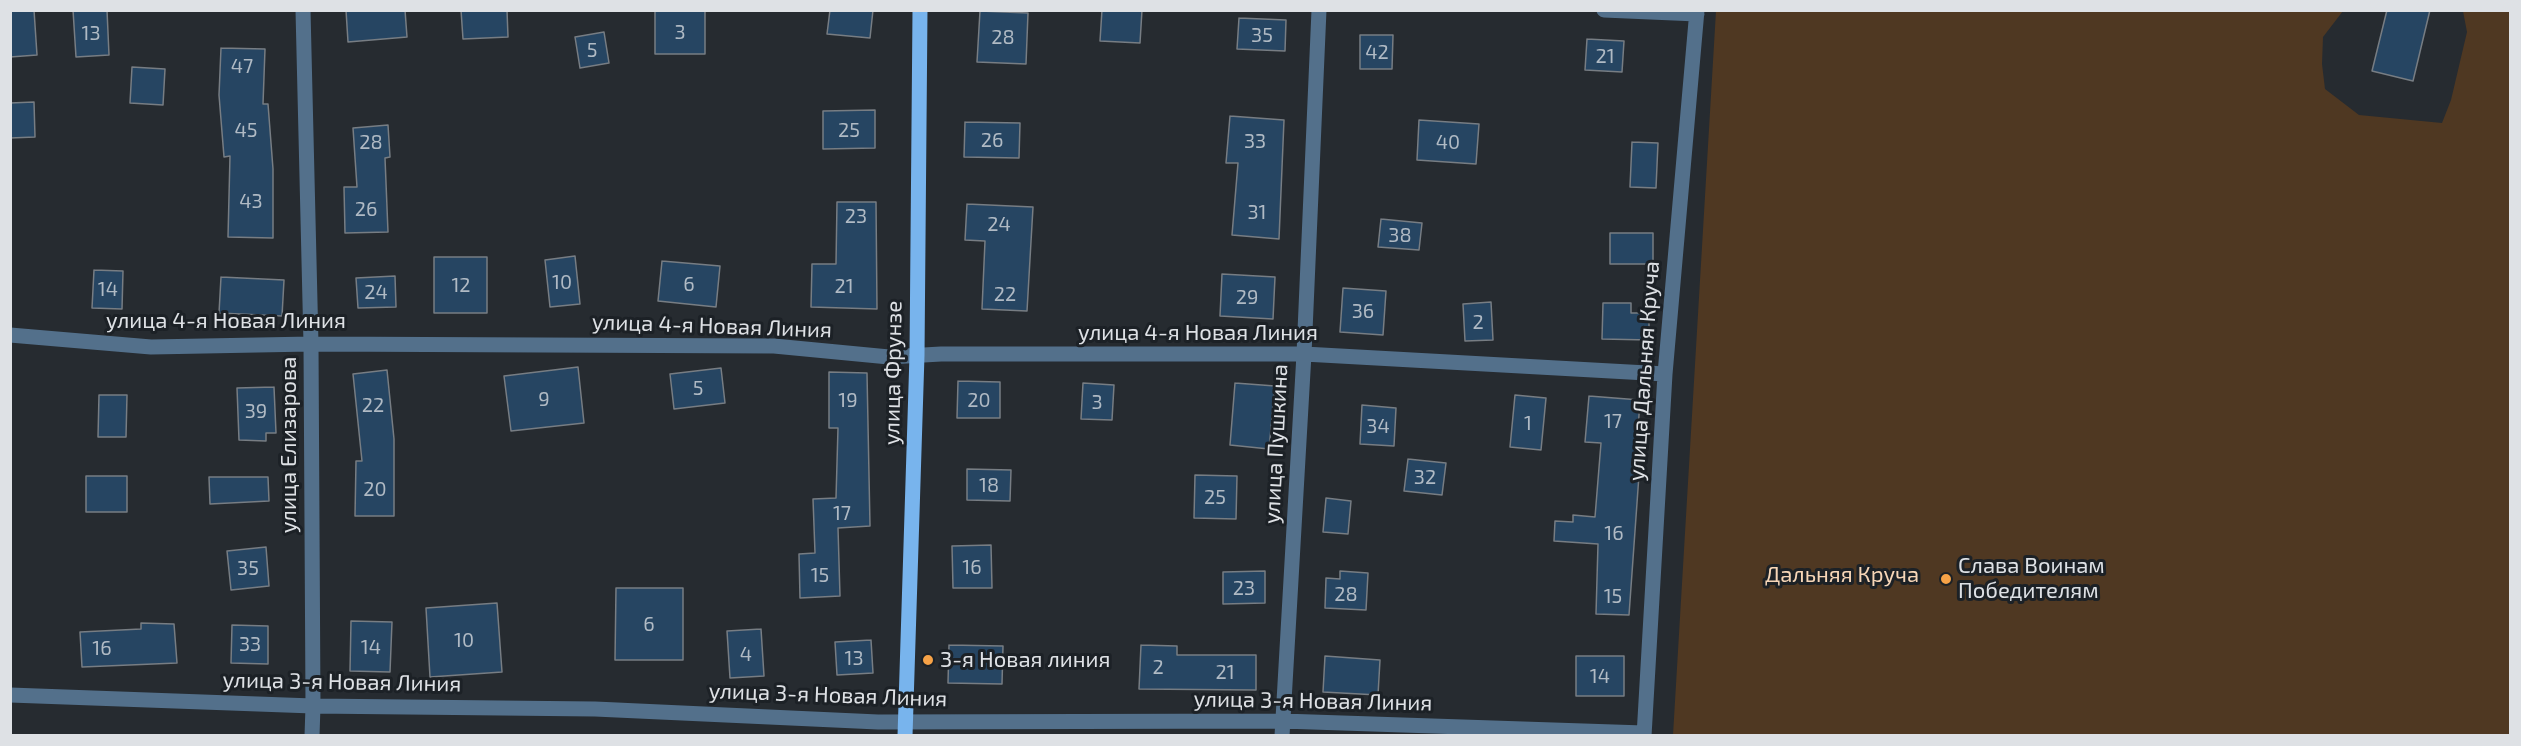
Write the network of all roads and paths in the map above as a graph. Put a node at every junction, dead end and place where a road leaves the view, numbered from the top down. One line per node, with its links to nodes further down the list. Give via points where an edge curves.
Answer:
1 (303, 10): 7 (street, улица Елизарова)
2 (920, 10): 9 (main road, улица Фрунзе)
3 (1319, 10): 8 (street, улица Пушкина)
4 (1604, 10): 5 (street)
5 (1697, 12): 10 (street, улица Дальняя Круча)
6 (10, 335): 7 (street, улица 4-я Новая Линия, via 151,347)
7 (311, 344): 9 (street, улица 4-я Новая Линия, via 774,346 889,357); 12 (street, улица Елизарова)
8 (1304, 354): 9 (street, улица 4-я Новая Линия); 10 (street, улица 4-я Новая Линия); 13 (street, улица Пушкина)
9 (917, 355): 14 (main road, улица Фрунзе)
10 (1665, 374): 15 (street, улица Дальняя Круча)
11 (10, 695): 12 (street, улица 3-я Новая Линия)
12 (313, 706): 14 (street, улица 3-я Новая Линия, via 595,708 866,722); 16 (street, улица Елизарова)
13 (1282, 728): 14 (street, улица 3-я Новая Линия); 15 (street, улица 3-я Новая Линия)
14 (905, 729)
15 (1644, 734)
16 (312, 735)

